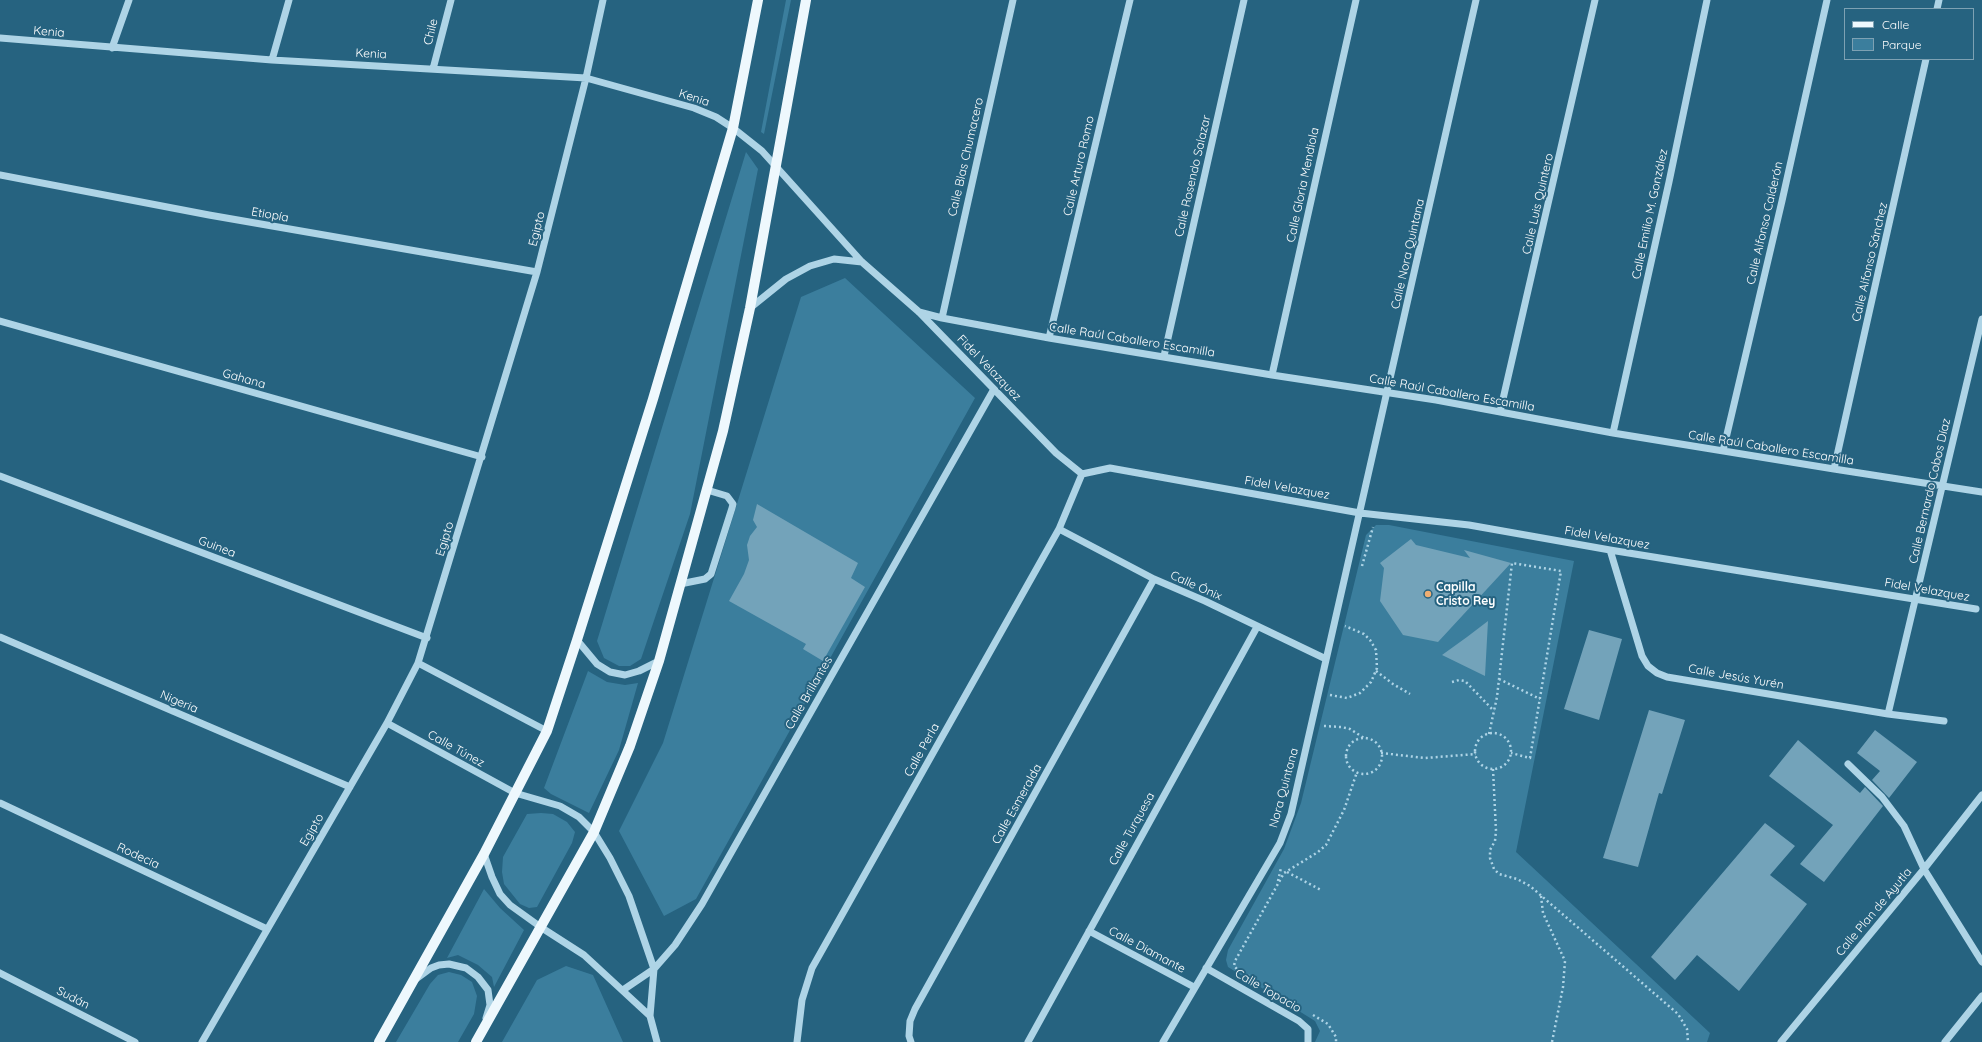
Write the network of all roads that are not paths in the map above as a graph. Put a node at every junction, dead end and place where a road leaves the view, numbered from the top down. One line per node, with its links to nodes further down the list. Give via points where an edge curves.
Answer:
1 (129, 0): 16 (street)
2 (289, 0): 17 (street)
3 (451, 0): 19 (street, Chile)
4 (603, 0): 20 (street, Egipto)
5 (758, 0): 21 (main road)
6 (806, 0): 22 (main road)
7 (1013, 0): 28 (street, Calle Blas Chumacero)
8 (1130, 0): 31 (street, Calle Arturo Romo)
9 (1244, 0): 32 (street, Calle Rosendo Salazar)
10 (1356, 0): 33 (street, Calle Gloria Mendiola)
11 (1476, 0): 35 (street, Calle Nora Quintana)
12 (1595, 0): 36 (street, Calle Luis Quintero)
13 (1707, 0): 37 (street, Calle Emilio M. González)
14 (1827, 0): 38 (street, Calle Alfonso Calderón)
15 (0, 38): 16 (street, Kenia)
16 (112, 48): 17 (street, Kenia)
17 (272, 60): 19 (street, Kenia)
18 (1926, 60): 40 (street, Calle Alfonso Sánchez)
19 (433, 69): 20 (street, Kenia)
20 (586, 78): 21 (street, Kenia, via 694,108 716,117); 25 (street, Egipto)
21 (733, 128): 22 (street, Fidel Velazquez); 56 (main road, via 653,399)
22 (775, 166): 24 (street, Fidel Velazquez); 26 (main road)
23 (0, 175): 25 (street, Etiopía, via 209,215)
24 (862, 262): 26 (street, via 834,259 810,266 786,279); 27 (street, Fidel Velazquez)
25 (537, 272): 39 (street, Egipto)
26 (750, 308): 44 (main road, via 723,431)
27 (919, 312): 28 (street, Calle Raúl Caballero Escamilla); 34 (street, Fidel Velazquez)
28 (942, 318): 31 (street, Calle Raúl Caballero Escamilla)
29 (1982, 319): 43 (street, Calle Bernardo Cobos Díaz)
30 (0, 321): 39 (street, Gahana)
31 (1049, 338): 32 (street, Calle Raúl Caballero Escamilla)
32 (1164, 356): 33 (street, Calle Raúl Caballero Escamilla)
33 (1272, 375): 35 (street, Calle Raúl Caballero Escamilla)
34 (994, 390): 41 (street, Fidel Velazquez, via 1056,453); 77 (street, Calle Brillantes, via 702,904 675,945)
35 (1387, 393): 36 (street, Calle Raúl Caballero Escamilla); 46 (street, Calle Nora Quintana)
36 (1500, 412): 37 (street, Calle Raúl Caballero Escamilla)
37 (1613, 433): 38 (street, Calle Raúl Caballero Escamilla)
38 (1723, 451): 40 (street, Calle Raúl Caballero Escamilla)
39 (482, 457): 55 (street, Egipto)
40 (1834, 469): 43 (street, Calle Raúl Caballero Escamilla)
41 (1082, 474): 46 (street, Fidel Velazquez, via 1110,468); 47 (street, Calle Perla)
42 (0, 476): 55 (street, Guinea)
43 (1942, 486): 45 (street, Calle Raúl Caballero Escamilla); 51 (street, Calle Bernardo Cobos Díaz)
44 (707, 490): 50 (main road); 50 (street, via 726,496 733,504 732,508 710,574 705,578)
45 (1982, 492)
46 (1360, 513): 48 (street, Fidel Velazquez, via 1469,525); 57 (street, Nora Quintana)
47 (1059, 529): 49 (street, Calle Ónix); 90 (street, Calle Perla, via 812,968 802,1000)
48 (1610, 550): 51 (street, Fidel Velazquez); 60 (street, Calle Jesús Yurén, via 1642,656 1648,666 1657,673)
49 (1154, 580): 53 (street, Calle Ónix, via 1205,601); 91 (street, Calle Esmeralda, via 915,1009 910,1021)
50 (680, 584): 58 (main road)
51 (1916, 598): 52 (street, Fidel Velazquez); 60 (street, Calle Bernardo Cobos Díaz)
52 (1976, 609)
53 (1257, 627): 57 (street, Calle Ónix); 74 (street, Calle Turquesa)
54 (0, 637): 65 (street, Nigeria)
55 (427, 638): 59 (street, Egipto)
56 (577, 640): 58 (street, via 597,664 610,672 625,675 639,672); 63 (main road)
57 (1326, 659): 76 (street, Nora Quintana, via 1291,814 1283,836)
58 (659, 661): 69 (main road, via 630,746)
59 (418, 663): 62 (street, Egipto); 63 (street)
60 (1888, 714): 61 (street, Calle Jesús Yurén)
61 (1944, 721)
62 (387, 724): 65 (street, Egipto); 66 (street, Calle Túnez)
63 (546, 731): 66 (main road)
64 (1848, 764): 71 (street, via 1882,797 1904,826)
65 (350, 787): 73 (street, Egipto)
66 (515, 793): 69 (street, Calle Túnez, via 560,806 579,817); 70 (main road)
67 (1982, 795): 71 (street, Calle Plan de Ayutla)
68 (0, 803): 73 (street, Rodecia)
69 (594, 832): 72 (main road); 77 (street, Calle Túnez, via 629,896)
70 (484, 854): 72 (street, via 500,894 510,905); 79 (main road)
71 (1924, 869): 75 (street); 95 (street, Calle Plan de Ayutla)
72 (542, 928): 81 (street, via 584,955); 84 (main road)
73 (267, 929): 86 (street, Egipto)
74 (1089, 931): 80 (street, Calle Diamante); 92 (street, Calle Turquesa)
75 (1982, 962)
76 (1206, 968): 80 (street, Nora Quintana); 94 (street, Calle Topacio, via 1299,1021 1308,1029)
77 (654, 969): 81 (street, Calle Brillantes); 83 (street)
78 (0, 973): 85 (street, Sudán)
79 (414, 980): 84 (street, via 439,965 449,964 466,968 488,990 490,1005); 87 (main road)
80 (1194, 988): 93 (street, Nora Quintana)
81 (623, 990): 83 (street)
82 (1982, 996): 96 (street)
83 (650, 1016): 89 (street)
84 (483, 1030): 88 (main road)
85 (135, 1042)
86 (202, 1042)
87 (379, 1042)
88 (476, 1042)
89 (658, 1042)
90 (797, 1042)
91 (911, 1042)
92 (1028, 1042)
93 (1163, 1042)
94 (1308, 1042)
95 (1781, 1042)
96 (1945, 1042)

